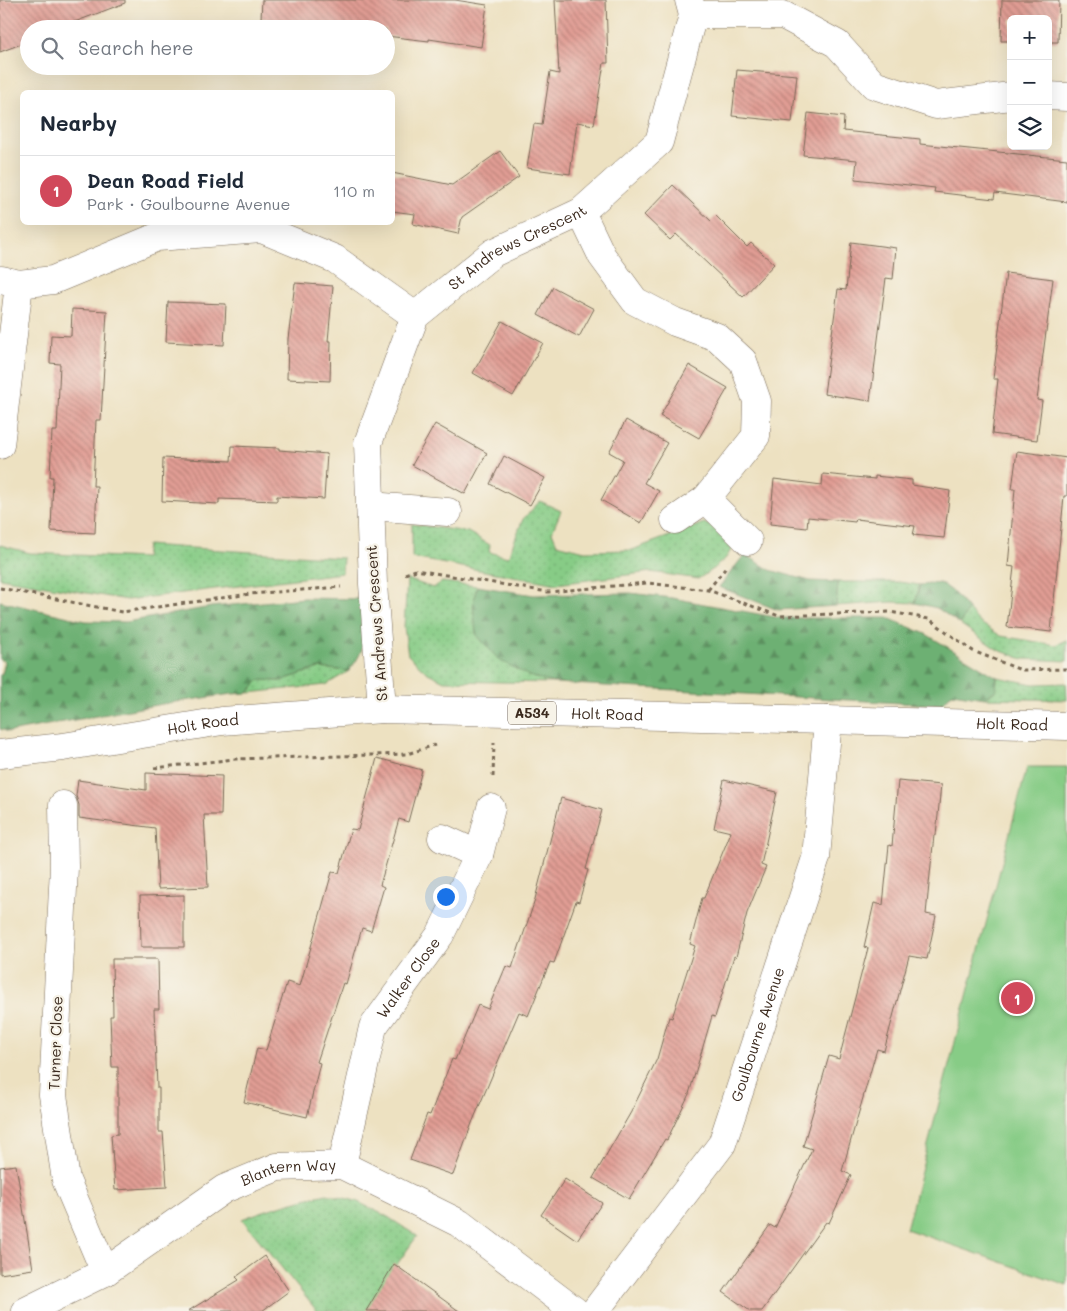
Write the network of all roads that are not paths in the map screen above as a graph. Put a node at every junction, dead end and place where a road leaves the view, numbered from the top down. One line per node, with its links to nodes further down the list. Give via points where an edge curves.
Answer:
1 (691, 7): 2 (street, via 784,15 837,44 874,85 936,105); 5 (street, St Andrews Crescent, via 659,142)
2 (1007, 96)
3 (1052, 96): 4 (street)
4 (1067, 97)
5 (581, 212): 7 (street, St Andrews Crescent, via 493,253); 9 (street, via 602,256 635,301 675,322 717,337 743,361 757,401 756,436)
6 (9, 282): 7 (street, via 53,280 157,237 262,229 335,259); 8 (street)
7 (415, 316): 10 (street, St Andrews Crescent, via 368,443)
8 (0, 445)
9 (706, 499): 12 (street); 13 (street)
10 (370, 506): 11 (street); 14 (street, St Andrews Crescent)
11 (448, 512)
12 (675, 520)
13 (748, 542)
14 (382, 709): 15 (street, Holt Road / A534); 17 (street, Holt Road / A534, via 222,721)
15 (828, 720): 16 (street, Holt Road / A534); 26 (street, Goulbourne Avenue, via 816,858 722,1144)
16 (1067, 726)
17 (0, 754)
18 (63, 805): 23 (street, Turner Close, via 64,867 53,1095 66,1180)
19 (491, 808): 21 (street, Walker Close)
20 (442, 838): 21 (street)
21 (479, 855): 22 (street, Walker Close, via 440,936 373,1026)
22 (342, 1165): 23 (street, Blantern Way, via 277,1167 224,1189); 25 (street, Blantern Way, via 459,1223)
23 (105, 1272): 24 (street, Blantern Way)
24 (26, 1311)
25 (575, 1311)
26 (595, 1311)

